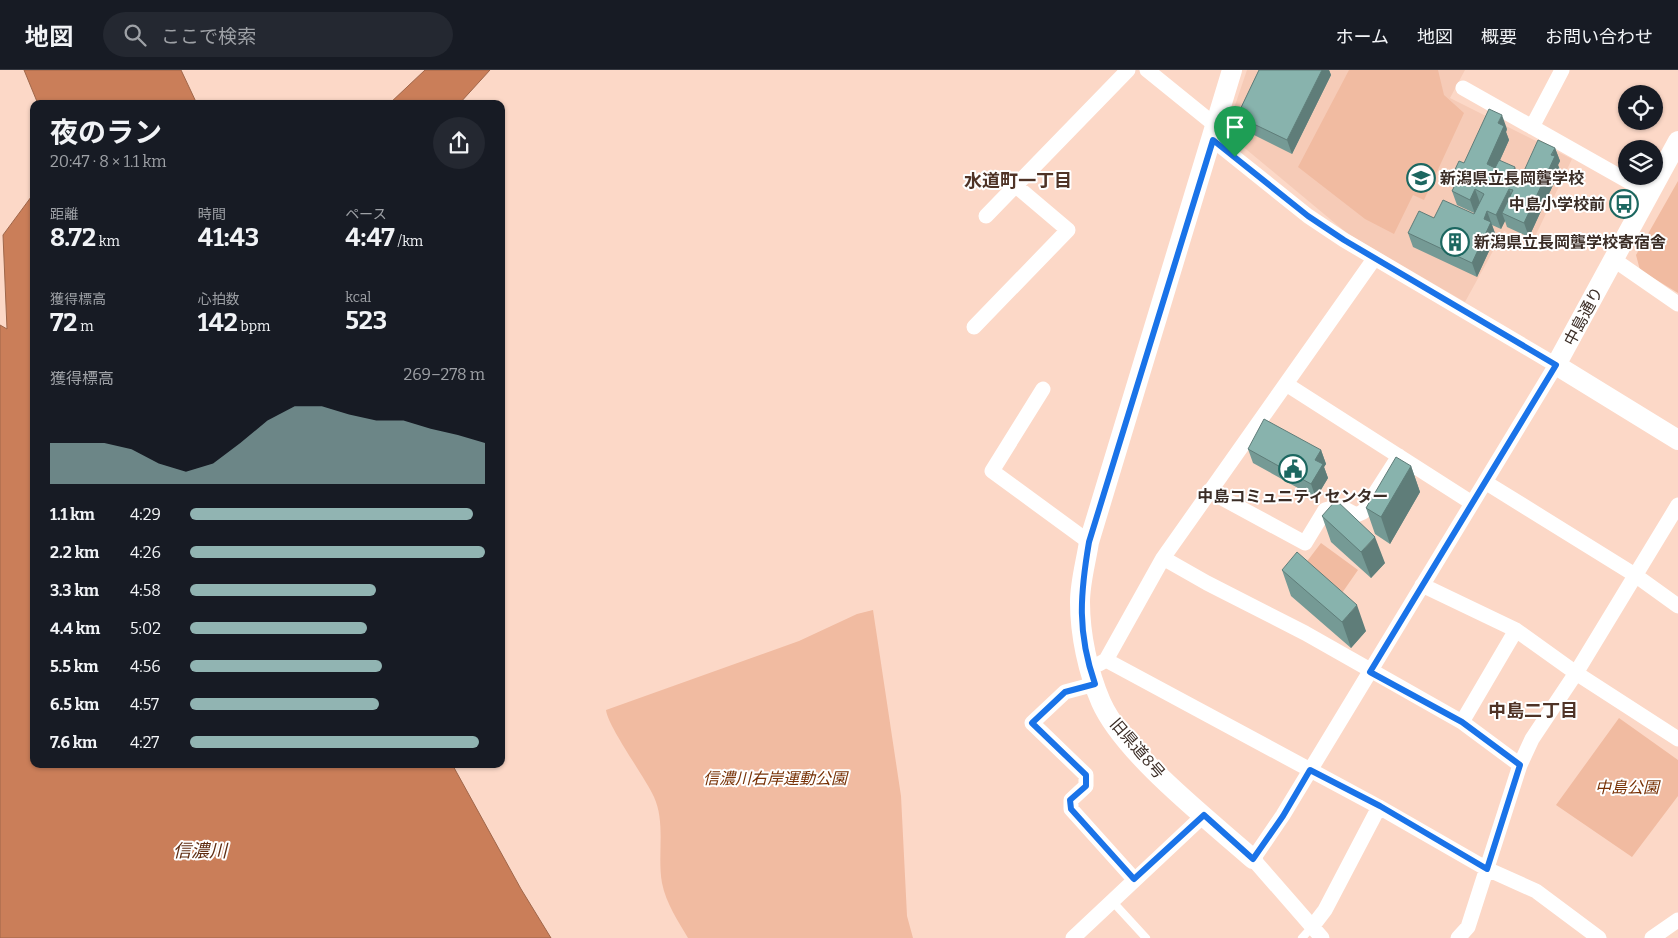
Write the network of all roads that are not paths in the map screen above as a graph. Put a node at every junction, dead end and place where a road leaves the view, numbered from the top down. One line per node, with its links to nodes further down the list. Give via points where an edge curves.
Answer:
1 (1128, 70): 9 (street)
2 (1147, 70): 7 (street)
3 (1232, 70): 7 (street, 旧県道8号)
4 (1562, 70): 6 (street)
5 (1463, 88): 6 (street)
6 (1532, 127): 10 (street)
7 (1214, 132): 12 (street, via 1308,216); 25 (street, 旧県道8号)
8 (1678, 141): 10 (street, 中島通り)
9 (1016, 186): 11 (street); 15 (street, via 1068,230)
10 (1648, 193): 13 (street, 中島通り)
11 (986, 216)
12 (1374, 259): 16 (street); 17 (street)
13 (1613, 259): 14 (street); 16 (street, 中島通り)
14 (1678, 304)
15 (974, 327)
16 (1556, 365): 19 (street, 中島通り); 21 (street)
17 (1286, 384): 20 (street); 22 (street)
18 (1043, 389): 25 (street, via 992,471)
19 (1678, 440)
20 (1399, 456): 22 (street, via 1363,512 1356,515 1339,506 1325,510 1305,543); 23 (street)
21 (1485, 482): 23 (street); 27 (street)
22 (1208, 491): 26 (street)
23 (1472, 503): 28 (street)
24 (1678, 505): 27 (street)
25 (1089, 542): 31 (street, 旧県道8号, via 1080,601 1082,624)
26 (1163, 558): 31 (street); 32 (street, via 1305,633)
27 (1635, 575): 29 (street); 33 (street)
28 (1422, 585): 30 (street); 32 (street)
29 (1678, 606)
30 (1516, 630): 33 (street); 34 (street)
31 (1097, 670): 37 (street); 39 (street, 旧県道8号, via 1101,702 1109,715 1134,748); 42 (street, via 1065,692 1032,723 1086,775 1086,786 1070,800 1071,809)
32 (1370, 672): 34 (street); 37 (street)
33 (1576, 673): 35 (street); 36 (street, via 1532,739)
34 (1462, 722): 36 (street)
35 (1678, 739)
36 (1520, 765): 41 (street)
37 (1310, 770): 38 (street); 40 (street)
38 (1380, 806): 41 (street); 45 (street)
39 (1204, 815): 40 (street, 旧県道8号); 42 (street)
40 (1253, 859): 45 (street, 旧県道8号)
41 (1487, 869): 48 (street, via 1468,927); 49 (street, via 1536,891)
42 (1134, 879): 43 (street)
43 (1112, 901): 46 (street); 47 (lane)
44 (1678, 920): 50 (street)
45 (1312, 934)
46 (1073, 938)
47 (1146, 938)
48 (1458, 938)
49 (1599, 938)
50 (1652, 938)

